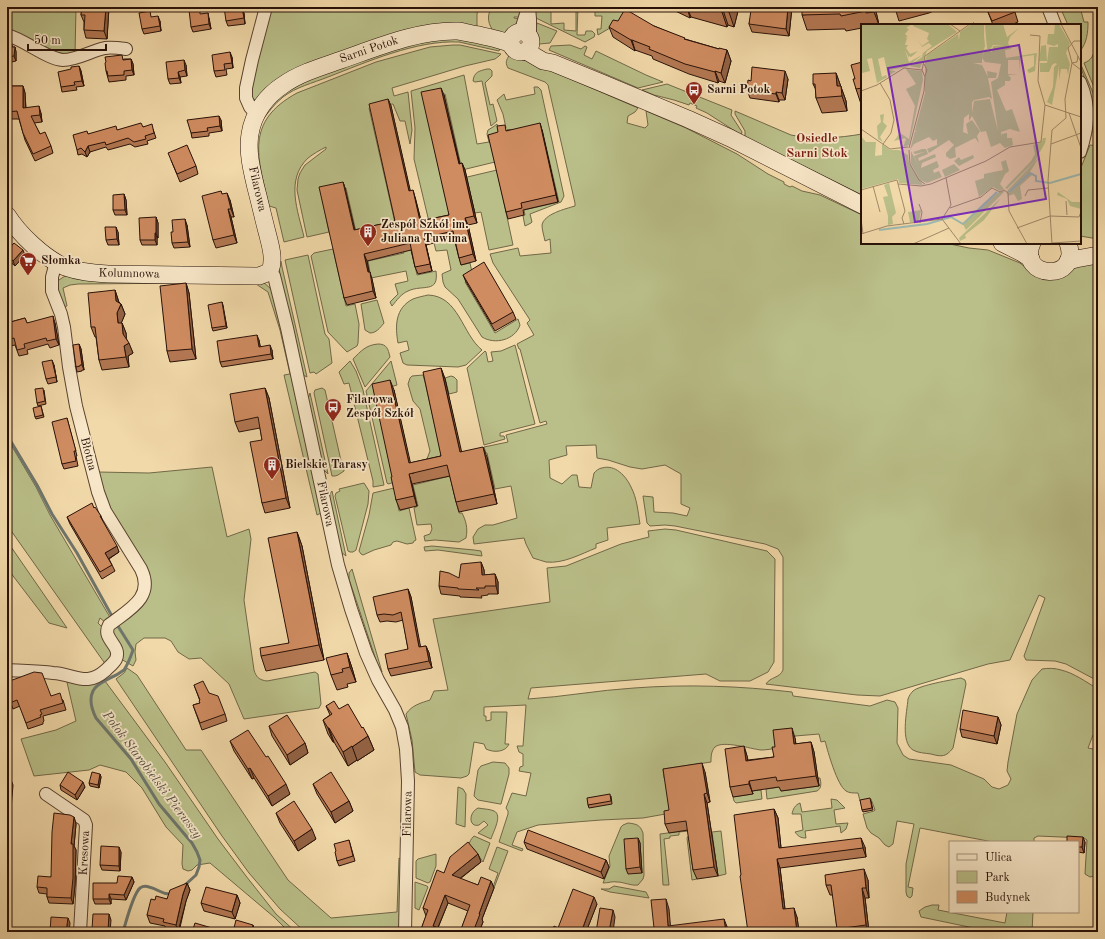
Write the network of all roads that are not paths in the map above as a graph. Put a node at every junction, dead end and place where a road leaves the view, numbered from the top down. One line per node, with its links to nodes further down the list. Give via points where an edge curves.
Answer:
1 (266, 7): 9 (street, via 246,88 246,98)
2 (528, 7): 6 (street, via 530,19)
3 (1048, 7): 4 (street)
4 (1055, 24)
5 (7, 35): 7 (street, via 63,60 106,48)
6 (518, 41): 9 (street, Sarni Potok, via 458,31 412,36 292,79 270,95); 11 (street, Sarni Potok, via 543,61 688,119)
7 (126, 49)
8 (1081, 84): 10 (street, via 1087,124)
9 (256, 114): 21 (street, Filarowa, via 249,134 250,157 270,249)
10 (1081, 149)
11 (861, 204)
12 (7, 215): 19 (street, Kolumnowa, via 20,232)
13 (1004, 244): 16 (street, via 1022,253)
14 (1068, 244): 20 (street)
15 (1078, 244): 17 (street)
16 (1031, 251): 20 (street, via 1035,266 1046,272 1055,272)
17 (1098, 252)
18 (1098, 255): 20 (street)
19 (56, 262): 21 (street, Kolumnowa, via 76,270 108,274 259,276); 22 (street, Błotna, via 52,291 63,321 76,406 98,492 105,510 141,569 145,588 135,605 106,630 117,653 116,659 99,676 82,679 55,673)
20 (1068, 262)
21 (270, 271): 25 (street, Filarowa, via 274,276 287,328 338,565 366,653 402,727 406,748 408,802)
22 (7, 670)
23 (46, 794): 24 (street, Kresowa, via 84,820 86,825)
24 (80, 932)
25 (405, 932)

